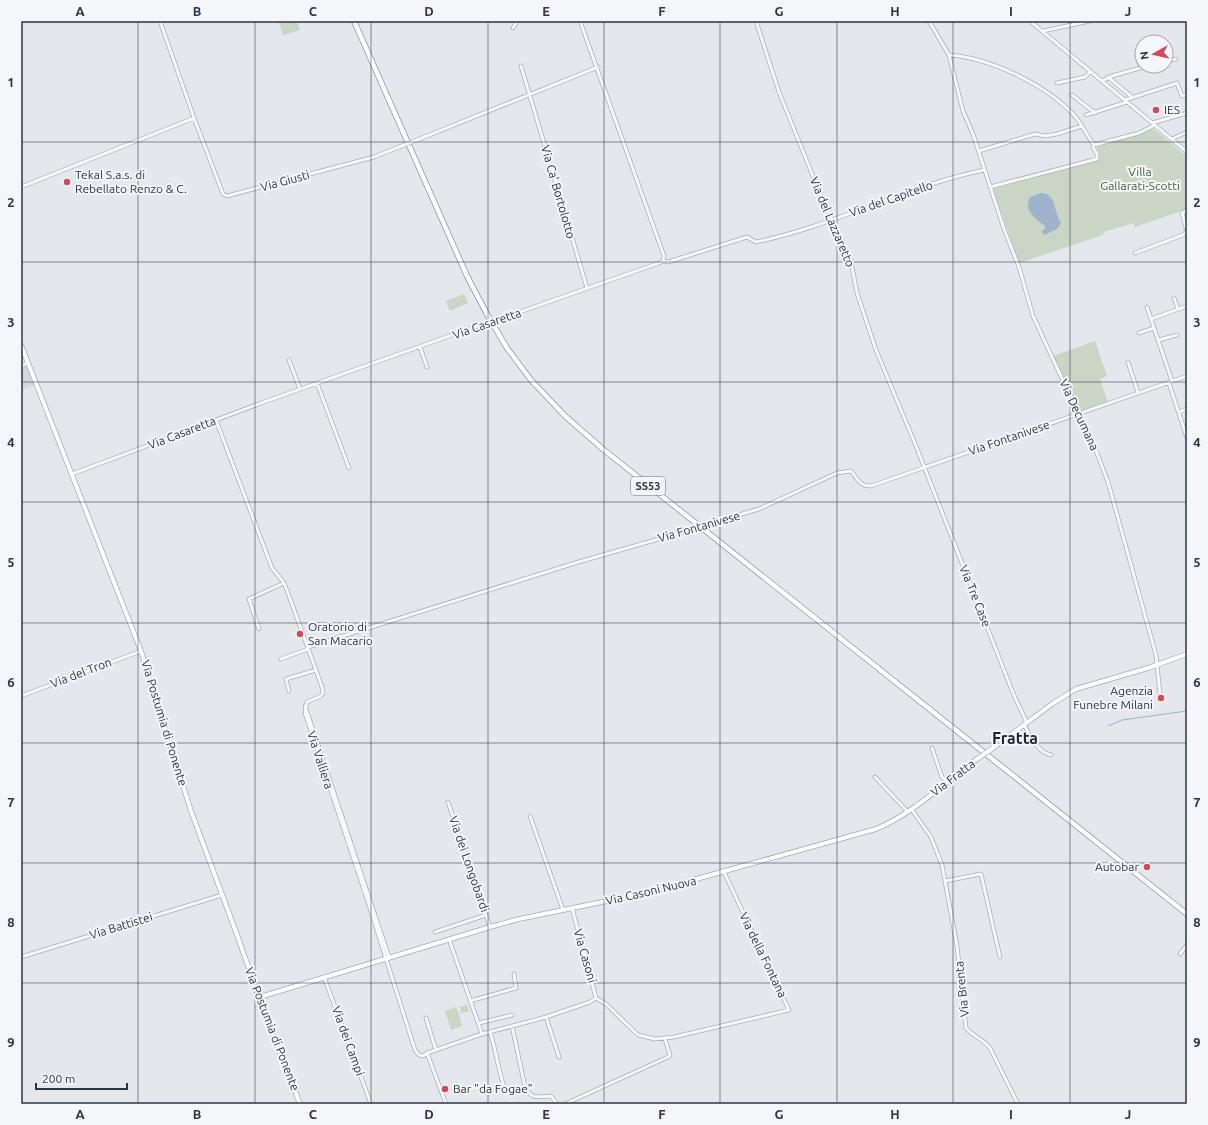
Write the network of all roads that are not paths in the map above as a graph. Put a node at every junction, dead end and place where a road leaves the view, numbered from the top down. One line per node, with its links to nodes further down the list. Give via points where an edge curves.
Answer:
1 (160, 21): 27 (street)
2 (354, 21): 98 (highway, SS53, via 479,300 507,348 549,400 582,433)
3 (516, 21): 9 (street)
4 (580, 21): 13 (street)
5 (756, 21): 39 (street, Via del Lazzaretto, via 779,92)
6 (929, 21): 11 (street, Via Decumana)
7 (1030, 21): 10 (street)
8 (1090, 21): 10 (street)
9 (513, 28)
10 (1043, 31): 15 (street)
11 (949, 55): 29 (street, via 984,62 1036,85 1074,114); 33 (street, Via Decumana, via 963,111)
12 (521, 66): 19 (street, Via Ca' Bortolotto)
13 (598, 68): 19 (street, Via Giusti); 41 (street, via 664,256)
14 (1134, 69): 16 (street)
15 (1090, 72): 17 (street); 18 (street, via 1084,77)
16 (1108, 77): 17 (street); 22 (street)
17 (1102, 81): 23 (street)
18 (1057, 83)
19 (531, 94): 27 (street, Via Giusti, bridge, via 374,157 227,196 223,194); 42 (street, Via Ca' Bortolotto)
20 (1187, 94): 22 (street, via 1182,96 1177,83)
21 (1072, 95): 24 (street)
22 (1132, 97): 23 (street)
23 (1126, 101): 24 (street); 28 (street)
24 (1095, 113): 26 (street)
25 (1187, 114): 28 (street)
26 (1086, 116)
27 (194, 118): 36 (street)
28 (1154, 124): 31 (street); 32 (street, via 1139,132)
29 (1082, 126): 32 (street); 33 (street, via 1057,134 1035,134)
30 (1187, 132): 31 (street)
31 (1172, 139): 34 (street)
32 (1094, 145): 37 (street, via 1097,159)
33 (978, 151): 35 (street, Via Decumana)
34 (1187, 152)
35 (984, 170): 37 (street, Via Decumana); 39 (street, Via del Capitello)
36 (21, 187)
37 (990, 187): 66 (street, Via Decumana, via 1019,267 1033,316)
38 (1187, 210): 40 (street, via 1182,213 1187,231 1183,235)
39 (832, 220): 41 (street, Via del Capitello, via 766,240 756,242 747,237 668,262); 71 (street, Via del Lazzaretto, via 851,262 857,293 876,350)
40 (1135, 253)
41 (663, 261): 42 (street, Via Casaretta)
42 (587, 288): 53 (street, Via Casaretta, bridge)
43 (1174, 298): 46 (street)
44 (1187, 306): 46 (street)
45 (1147, 307): 47 (street)
46 (1178, 309): 47 (street)
47 (1151, 319): 48 (street)
48 (1154, 328): 49 (street); 51 (street)
49 (1139, 333)
50 (1177, 335): 51 (street)
51 (1158, 339): 60 (street)
52 (21, 345): 56 (main road, Via Postumia di Ponente)
53 (420, 347): 58 (street); 61 (street, Via Casaretta)
54 (289, 360): 62 (street)
55 (1128, 362): 63 (street)
56 (28, 364): 57 (street); 72 (main road, Via Postumia di Ponente)
57 (21, 366)
58 (427, 367)
59 (1187, 376): 60 (street, Via Fontanivese)
60 (1171, 382): 63 (street, Via Fontanivese); 65 (street)
61 (318, 383): 62 (street, Via Casaretta); 70 (street)
62 (300, 389): 67 (street, Via Casaretta)
63 (1138, 393): 66 (street, Via Fontanivese)
64 (1187, 409): 65 (street)
65 (1179, 412): 68 (street)
66 (1079, 415): 71 (street, Via Fontanivese); 79 (street, Via Decumana, via 1090,435 1108,482)
67 (216, 420): 72 (street, Via Casaretta); 73 (street, via 272,568)
68 (1186, 429): 69 (street)
69 (1187, 438)
70 (349, 468)
71 (924, 468): 75 (street, Via Fontanivese, bridge, via 871,486 864,486 851,471 846,470 759,509 575,563); 84 (street, Via Tre Case)
72 (72, 474): 76 (main road, Via Postumia di Ponente)
73 (284, 583): 74 (street, via 249,599); 75 (street)
74 (260, 629)
75 (308, 648): 78 (street, Via Fontanivese); 80 (street)
76 (141, 651): 83 (street, Via del Tron); 95 (main road, Via Postumia di Ponente, via 191,811)
77 (1187, 654): 79 (main road, Via Fratta)
78 (280, 659)
79 (1157, 665): 82 (street, Via Decumana); 84 (main road, Via Fratta, via 1076,689)
80 (316, 670): 81 (street, via 286,679); 106 (street, Via Valliera, via 323,693 307,702 305,706)
81 (289, 691)
82 (1160, 694)
83 (21, 696)
84 (1026, 724): 86 (street, Via Tre Case, via 1039,749 1044,754); 88 (main road, Via Fratta, bridge)
85 (932, 748): 88 (street, via 942,777)
86 (1051, 755)
87 (875, 777): 90 (street, Via Brenta)
88 (947, 782): 90 (main road, Via Fratta)
89 (448, 802): 99 (street, Via dei Longobardi)
90 (910, 811): 92 (main road, Via Fratta, via 876,829); 94 (street, Via Brenta, via 931,837)
91 (530, 816): 97 (street)
92 (738, 868): 93 (main road, Via Casoni Nuova)
93 (724, 872): 96 (main road, Via Casoni Nuova, via 626,898); 120 (street, Via della Fontana, via 789,1010)
94 (945, 881): 107 (street, via 981,874); 130 (street, Via Brenta, via 957,946 966,1028 985,1041 990,1048)
95 (222, 895): 105 (street, Via Battistei); 110 (main road, Via Postumia di Ponente)
96 (572, 908): 97 (main road, Via Casoni Nuova); 111 (street, Via Casoni)
97 (563, 910): 100 (main road, Via Casoni Nuova)
98 (1187, 914)
99 (486, 915): 100 (street, Via dei Longobardi); 101 (street)
100 (490, 927): 102 (main road, Via Casoni Nuova)
101 (435, 932)
102 (449, 940): 106 (main road, Via Casoni Nuova); 112 (street)
103 (1187, 945): 104 (street)
104 (1180, 954)
105 (21, 957)
106 (387, 957): 109 (main road, Via Casoni Nuova); 122 (street, Via Valliera, via 414,1050 423,1056)
107 (1000, 957)
108 (514, 974): 112 (street, via 516,988)
109 (324, 977): 110 (main road, Via Casoni Nuova); 126 (street, Via dei Campi)
110 (260, 996): 125 (main road, Via Postumia di Ponente)
111 (596, 998): 114 (street, Via Casoni); 120 (street, Via della Fontana, via 606,1004 638,1035 644,1038)
112 (470, 1001): 116 (street)
113 (512, 1015): 116 (street)
114 (546, 1017): 117 (street, Via Casoni); 123 (street)
115 (426, 1018): 121 (street)
116 (479, 1023): 119 (street)
117 (512, 1026): 118 (street, Via Casoni); 128 (street, via 525,1087 534,1098 551,1096)
118 (490, 1032): 119 (street, Via Casoni); 124 (street)
119 (482, 1034): 121 (street, Via Casoni)
120 (665, 1039): 129 (street, via 670,1051 668,1057)
121 (436, 1050): 122 (street, Via Casoni)
122 (427, 1053): 127 (street)
123 (559, 1057)
124 (506, 1092)
125 (300, 1104)
126 (371, 1104)
127 (446, 1104)
128 (557, 1104)
129 (565, 1104)
130 (1018, 1104)

